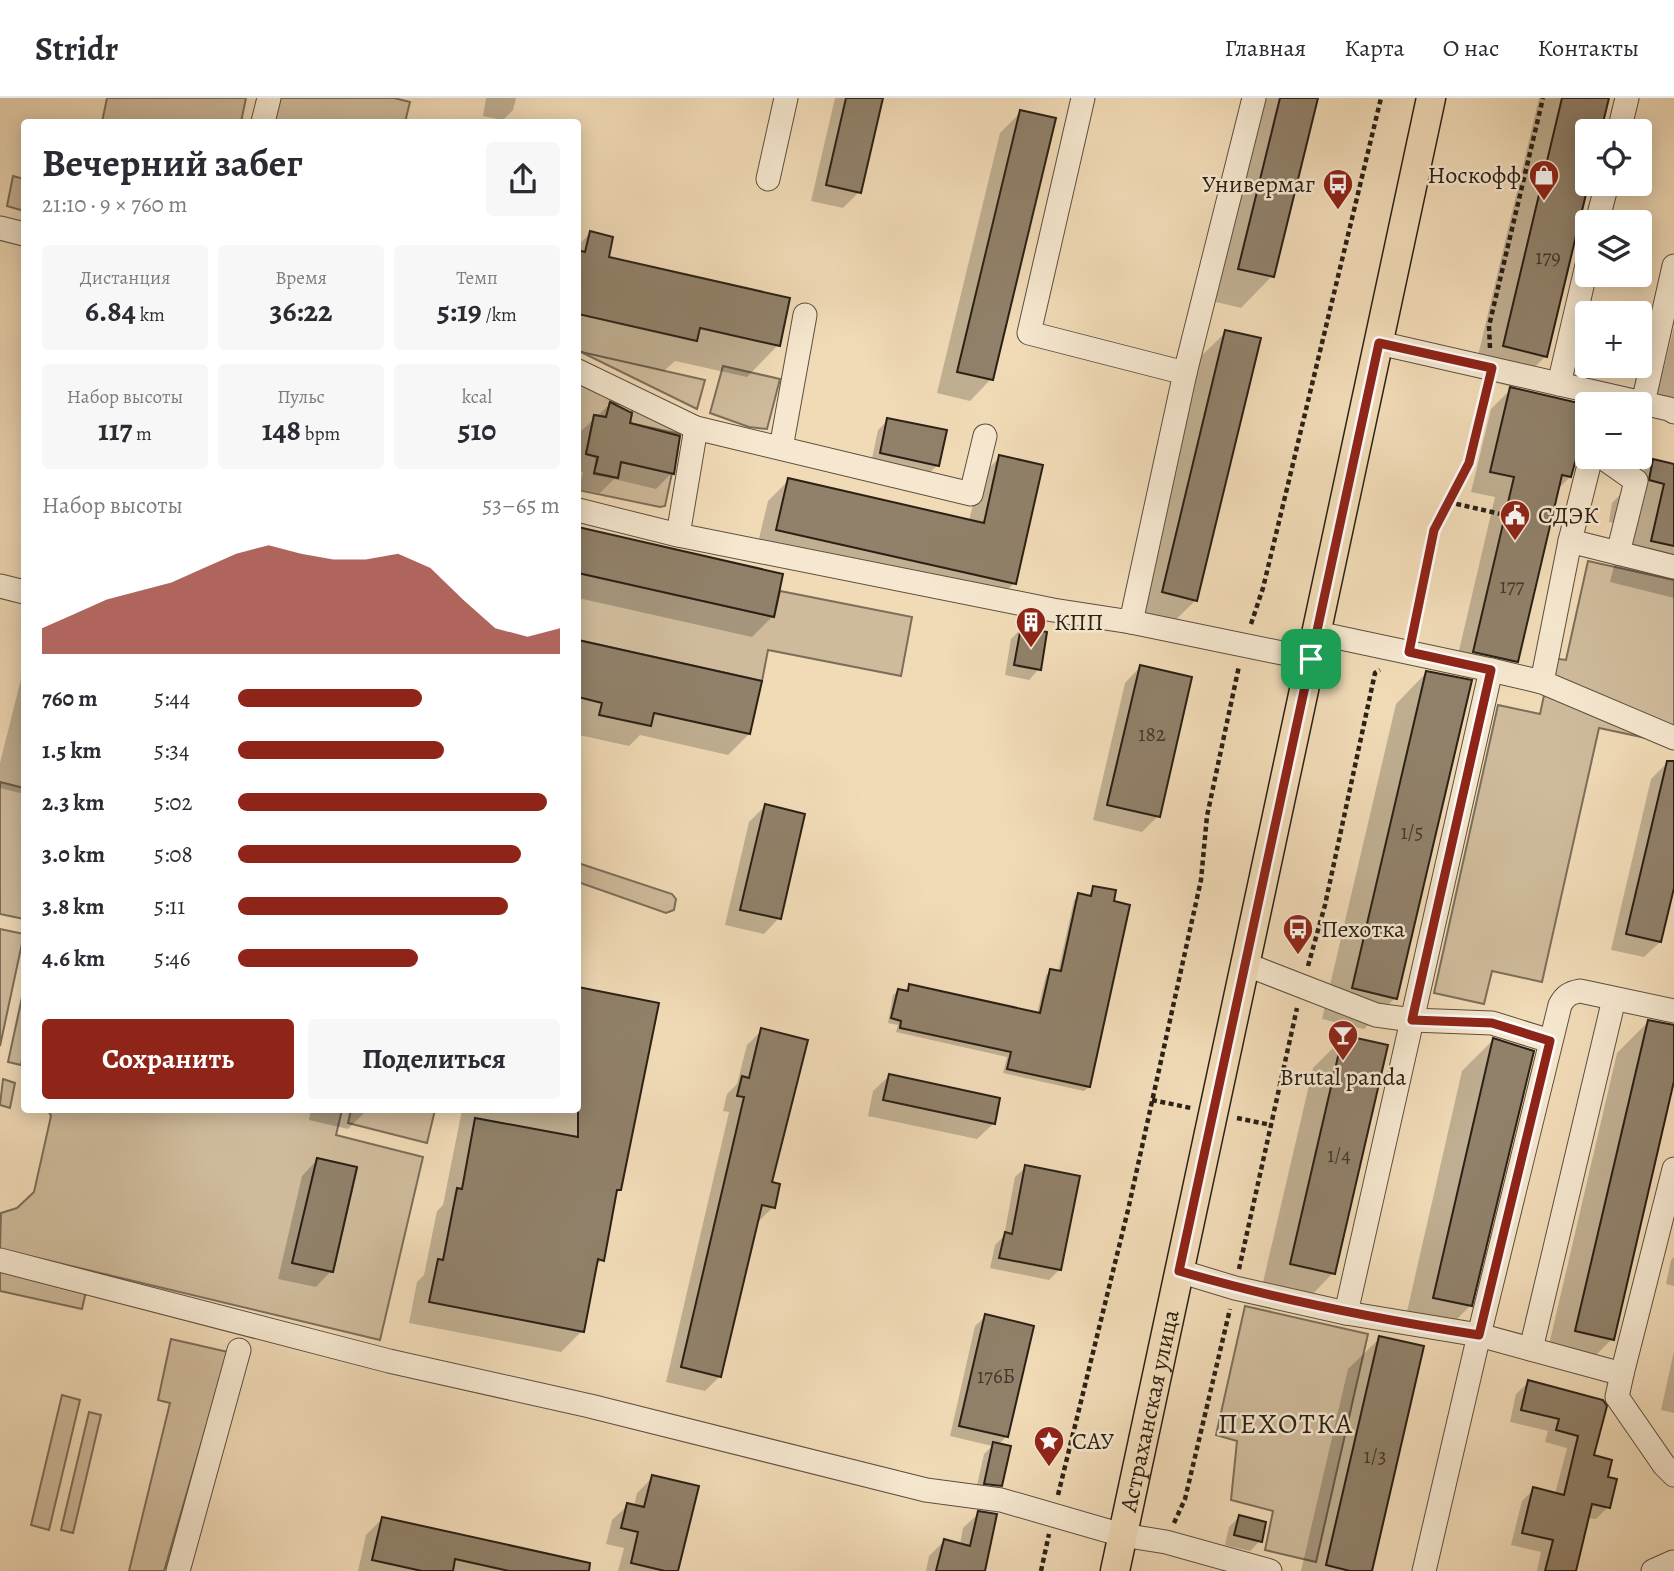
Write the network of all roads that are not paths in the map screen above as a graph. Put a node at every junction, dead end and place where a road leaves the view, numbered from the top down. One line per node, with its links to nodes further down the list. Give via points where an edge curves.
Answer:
1 (268, 98): 7 (lane)
2 (786, 98): 9 (lane)
3 (1083, 98): 17 (lane, via 1029,333)
4 (1254, 98): 17 (lane)
5 (1431, 98): 15 (main road, Астраханская улица)
6 (1627, 98): 8 (lane)
7 (264, 119)
8 (1622, 119)
9 (768, 179)
10 (0, 228): 11 (lane)
11 (21, 233)
12 (1674, 266): 20 (lane)
13 (1582, 287): 18 (lane)
14 (805, 314): 25 (lane)
15 (1379, 343): 18 (lane); 36 (main road, Астраханская улица)
16 (581, 372): 23 (lane)
17 (1185, 373): 35 (lane)
18 (1559, 384): 19 (lane)
19 (1584, 392)
20 (1645, 392)
21 (1652, 406): 22 (lane)
22 (1674, 412)
23 (696, 428): 25 (lane); 29 (lane)
24 (985, 436): 25 (lane, via 971,495)
25 (781, 448)
26 (1588, 469): 30 (lane)
27 (1619, 469): 31 (lane, via 1636,481)
28 (581, 511): 29 (lane)
29 (678, 535): 35 (lane)
30 (1570, 541): 31 (lane); 38 (lane)
31 (1618, 553): 32 (lane)
32 (1674, 567)
33 (0, 586): 34 (lane)
34 (21, 591)
35 (1131, 622): 36 (lane, via 1244,644)
36 (1314, 646): 37 (lane, via 1409,652); 40 (main road, Астраханская улица)
37 (1491, 670): 38 (lane); 43 (lane)
38 (1542, 682): 39 (lane)
39 (1674, 738)
40 (1245, 964): 43 (lane, via 1376,1015); 47 (main road, Астраханская улица)
41 (1614, 999): 42 (lane); 44 (lane, via 1571,993 1560,1005); 50 (lane)
42 (1674, 1011)
43 (1412, 1020): 44 (lane, via 1492,1023); 48 (lane)
44 (1550, 1041): 49 (lane)
45 (1674, 1169): 52 (lane)
46 (0, 1260): 54 (lane, via 389,1361 926,1490 1001,1500)
47 (1179, 1271): 48 (lane); 54 (main road, Астраханская улица)
48 (1346, 1313): 49 (lane)
49 (1479, 1335): 50 (lane); 59 (lane)
50 (1531, 1349): 52 (lane)
51 (239, 1350): 56 (lane)
52 (1622, 1374): 53 (lane, via 1618,1397)
53 (1674, 1475)
54 (1122, 1535): 57 (main road, Астраханская улица); 58 (lane, via 1166,1542)
55 (1674, 1561): 60 (lane)
56 (178, 1571)
57 (1115, 1571)
58 (1269, 1571)
59 (1424, 1571)
60 (1653, 1571)

